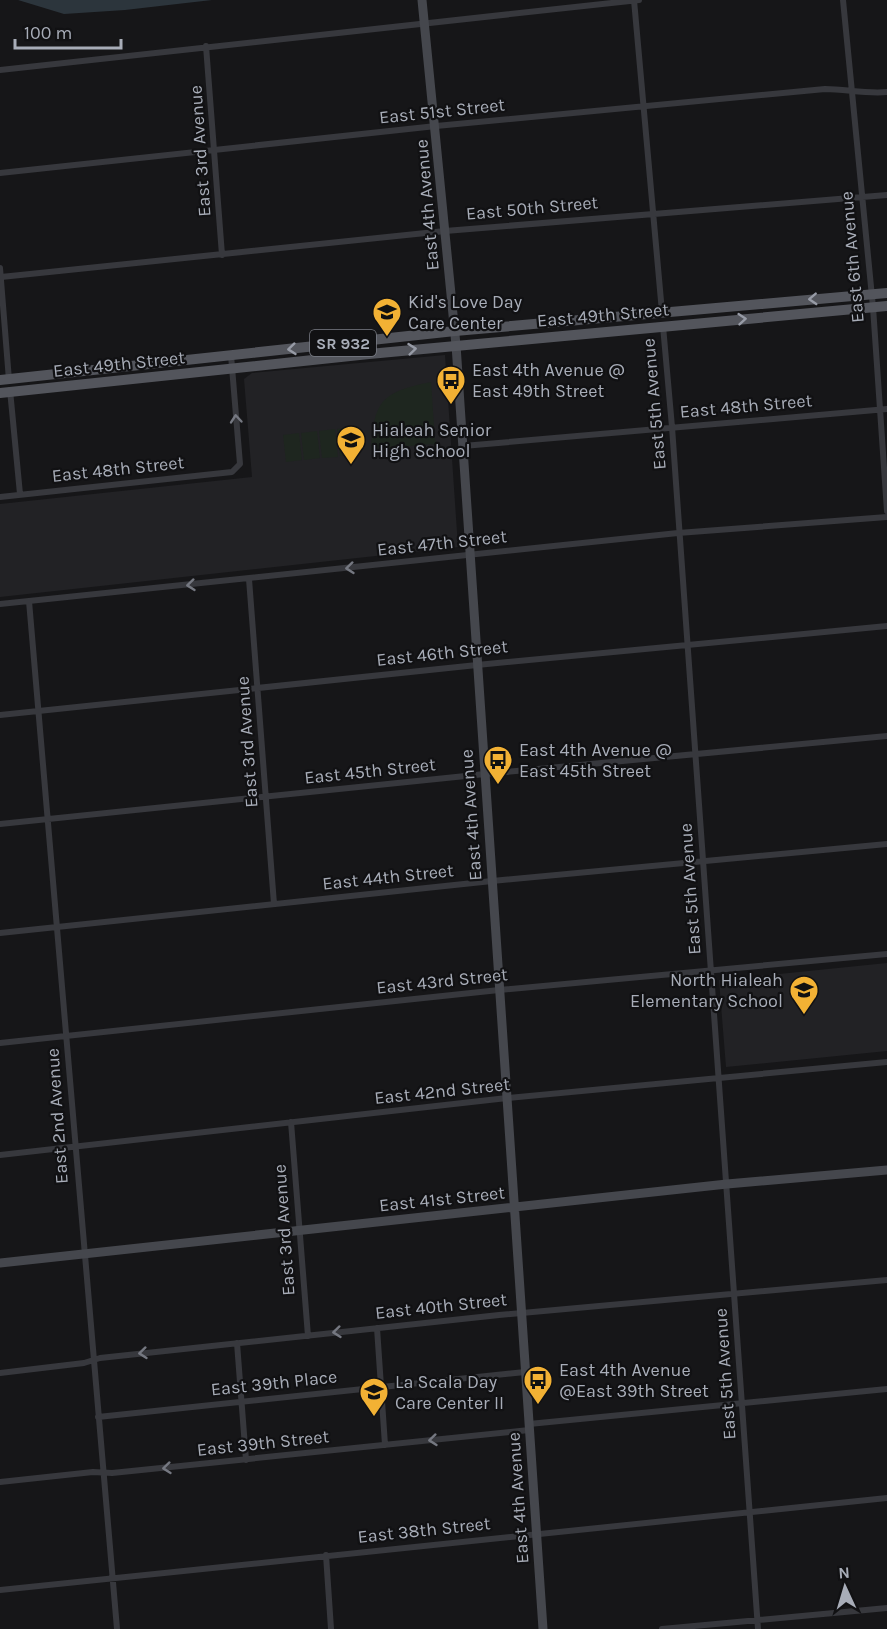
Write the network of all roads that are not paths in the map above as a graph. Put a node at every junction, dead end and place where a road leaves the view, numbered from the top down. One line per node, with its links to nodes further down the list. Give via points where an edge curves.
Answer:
1 (422, 0): 5 (main road, East 4th Avenue)
2 (634, 0): 3 (street); 5 (street); 10 (street, East 5th Avenue)
3 (639, 0)
4 (843, 0): 8 (street, East 6th Avenue)
5 (424, 22): 6 (street); 11 (main road, East 4th Avenue)
6 (206, 46): 7 (street); 12 (street, East 3rd Avenue)
7 (0, 70)
8 (852, 89): 9 (street, East 51st Street, via 864,94); 10 (street, East 51st Street); 15 (street, East 6th Avenue)
9 (887, 92)
10 (643, 106): 11 (street, East 51st Street); 16 (street, East 5th Avenue)
11 (436, 126): 12 (street, East 51st Street); 17 (main road, East 4th Avenue)
12 (215, 150): 13 (street, East 51st Street); 18 (street, East 3rd Avenue)
13 (0, 173)
14 (887, 195): 15 (street, East 50th Street)
15 (862, 198): 16 (street, East 50th Street); 22 (street, East 6th Avenue)
16 (653, 213): 17 (street, East 50th Street); 26 (street, East 5th Avenue)
17 (445, 231): 18 (street, East 50th Street); 28 (main road, East 4th Avenue)
18 (222, 255): 20 (street, East 50th Street)
19 (0, 268): 20 (street)
20 (1, 277): 33 (street)
21 (887, 293): 22 (main road, East 49th Street / SR 932)
22 (872, 295): 24 (main road, East 49th Street / SR 932, one-way to 24); 25 (street, East 6th Avenue)
23 (887, 306): 25 (main road, East 49th Street / SR 932)
24 (729, 307): 26 (main road, East 49th Street / SR 932); 27 (main road, via 721,312 672,317)
25 (873, 307): 27 (main road, East 49th Street / SR 932, one-way to 25); 35 (street, East 6th Avenue)
26 (662, 312): 28 (main road, East 49th Street / SR 932); 29 (main road, via 653,321 618,325)
27 (663, 326): 29 (main road, East 49th Street / SR 932); 36 (street, East 5th Avenue)
28 (455, 331): 30 (main road, East 4th Avenue); 31 (main road, East 49th Street / SR 932, one-way to 31)
29 (605, 332): 30 (main road, East 49th Street / SR 932)
30 (456, 345): 32 (main road, East 49th Street / SR 932, one-way to 30); 37 (main road, East 4th Avenue)
31 (231, 355): 32 (street); 33 (main road, East 49th Street / SR 932)
32 (232, 368): 34 (main road, East 49th Street / SR 932); 38 (street, East 48th Street, one-way to 32, via 232,472 240,464)
33 (5, 379): 34 (street)
34 (5, 392): 38 (street)
35 (883, 409): 36 (street, East 48th Street); 40 (street, East 6th Avenue)
36 (672, 427): 37 (street, East 48th Street); 42 (street, East 5th Avenue)
37 (463, 446): 43 (main road, East 4th Avenue)
38 (20, 494): 39 (street, East 48th Street)
39 (0, 496)
40 (887, 511)
41 (887, 517): 42 (street, East 47th Street)
42 (678, 533): 43 (street, East 47th Street); 48 (street, East 5th Avenue)
43 (470, 556): 44 (street, East 47th Street, one-way to 44); 49 (main road, East 4th Avenue)
44 (249, 579): 45 (street, East 47th Street, one-way to 45); 50 (street, East 3rd Avenue)
45 (29, 601): 46 (street, East 47th Street); 51 (street, East 2nd Avenue)
46 (0, 604)
47 (887, 626): 48 (street, East 46th Street)
48 (686, 646): 49 (street, East 46th Street); 54 (street, East 5th Avenue)
49 (477, 665): 50 (street, East 46th Street); 55 (main road, East 4th Avenue)
50 (258, 687): 51 (street, East 46th Street); 56 (street, East 3rd Avenue)
51 (38, 711): 52 (street, East 46th Street); 57 (street, East 2nd Avenue)
52 (0, 715)
53 (887, 736): 54 (street, East 45th Street)
54 (695, 754): 55 (street, East 45th Street); 60 (street, East 5th Avenue)
55 (485, 774): 56 (street, East 45th Street); 61 (main road, East 4th Avenue)
56 (266, 797): 57 (street, East 45th Street); 62 (street, East 3rd Avenue)
57 (48, 819): 58 (street, East 45th Street); 63 (street, East 2nd Avenue)
58 (0, 824)
59 (887, 844): 60 (street, East 44th Street)
60 (702, 863): 61 (street, East 44th Street); 66 (street, East 5th Avenue)
61 (492, 881): 62 (street, East 44th Street); 67 (main road, East 4th Avenue)
62 (274, 904): 63 (street, East 44th Street)
63 (56, 927): 64 (street, East 44th Street); 68 (street, East 2nd Avenue)
64 (0, 933)
65 (887, 954): 66 (street, East 43rd Street)
66 (711, 970): 67 (street, East 43rd Street); 71 (street, East 5th Avenue)
67 (499, 990): 68 (street, East 43rd Street); 72 (main road, East 4th Avenue)
68 (66, 1036): 69 (street, East 43rd Street); 74 (street, East 2nd Avenue)
69 (0, 1043)
70 (887, 1062): 71 (street, East 42nd Street)
71 (718, 1079): 72 (street, East 42nd Street); 77 (street, East 5th Avenue)
72 (507, 1098): 73 (street, East 42nd Street); 78 (main road, East 4th Avenue)
73 (291, 1122): 74 (street, East 42nd Street); 79 (street, East 3rd Avenue)
74 (74, 1147): 75 (street, East 42nd Street); 80 (street, East 2nd Avenue)
75 (0, 1155)
76 (887, 1170): 77 (main road, East 41st Street)
77 (727, 1184): 78 (main road, East 41st Street); 83 (street, East 5th Avenue)
78 (514, 1208): 79 (main road, East 41st Street); 84 (main road, East 4th Avenue)
79 (299, 1231): 80 (main road, East 41st Street); 86 (street, East 3rd Avenue)
80 (83, 1255): 81 (main road, East 41st Street); 88 (street, East 2nd Avenue)
81 (0, 1263)
82 (887, 1280): 83 (street, East 40th Street)
83 (735, 1295): 84 (street, East 40th Street); 94 (street, East 5th Avenue)
84 (521, 1314): 85 (street, East 40th Street); 89 (main road, East 4th Avenue)
85 (377, 1328): 86 (street, East 40th Street, one-way to 86); 91 (street)
86 (308, 1336): 87 (street, East 40th Street)
87 (237, 1343): 88 (street, East 40th Street, one-way to 88); 93 (street)
88 (94, 1361): 90 (street, East 40th Street); 95 (street, East 2nd Avenue)
89 (525, 1372): 91 (street, East 39th Place); 96 (main road, East 4th Avenue)
90 (0, 1373)
91 (381, 1386): 93 (street, East 39th Place); 97 (street)
92 (887, 1389): 94 (street, East 39th Street)
93 (241, 1401): 95 (street, East 39th Place); 98 (street)
94 (742, 1403): 96 (street, East 39th Street); 102 (street, East 5th Avenue)
95 (98, 1417): 99 (street, East 2nd Avenue)
96 (529, 1427): 97 (street, East 39th Street, one-way to 97); 103 (main road, East 4th Avenue)
97 (385, 1445): 98 (street, East 39th Street)
98 (246, 1460): 99 (street, East 39th Street, one-way to 99)
99 (102, 1472): 100 (street, East 39th Street); 105 (street, East 2nd Avenue)
100 (0, 1482)
101 (887, 1498): 102 (street, East 38th Street)
102 (750, 1511): 103 (street, East 38th Street); 108 (street, East 5th Avenue)
103 (537, 1534): 104 (street, East 38th Street); 111 (main road, East 4th Avenue)
104 (326, 1555): 105 (street, East 38th Street); 110 (street)
105 (112, 1579): 106 (street, East 38th Street); 109 (street, East 2nd Avenue)
106 (0, 1590)
107 (887, 1608): 108 (street)
108 (757, 1619): 112 (street); 113 (street, East 5th Avenue)
109 (117, 1629)
110 (331, 1629)
111 (543, 1629)
112 (662, 1629)
113 (758, 1629)

